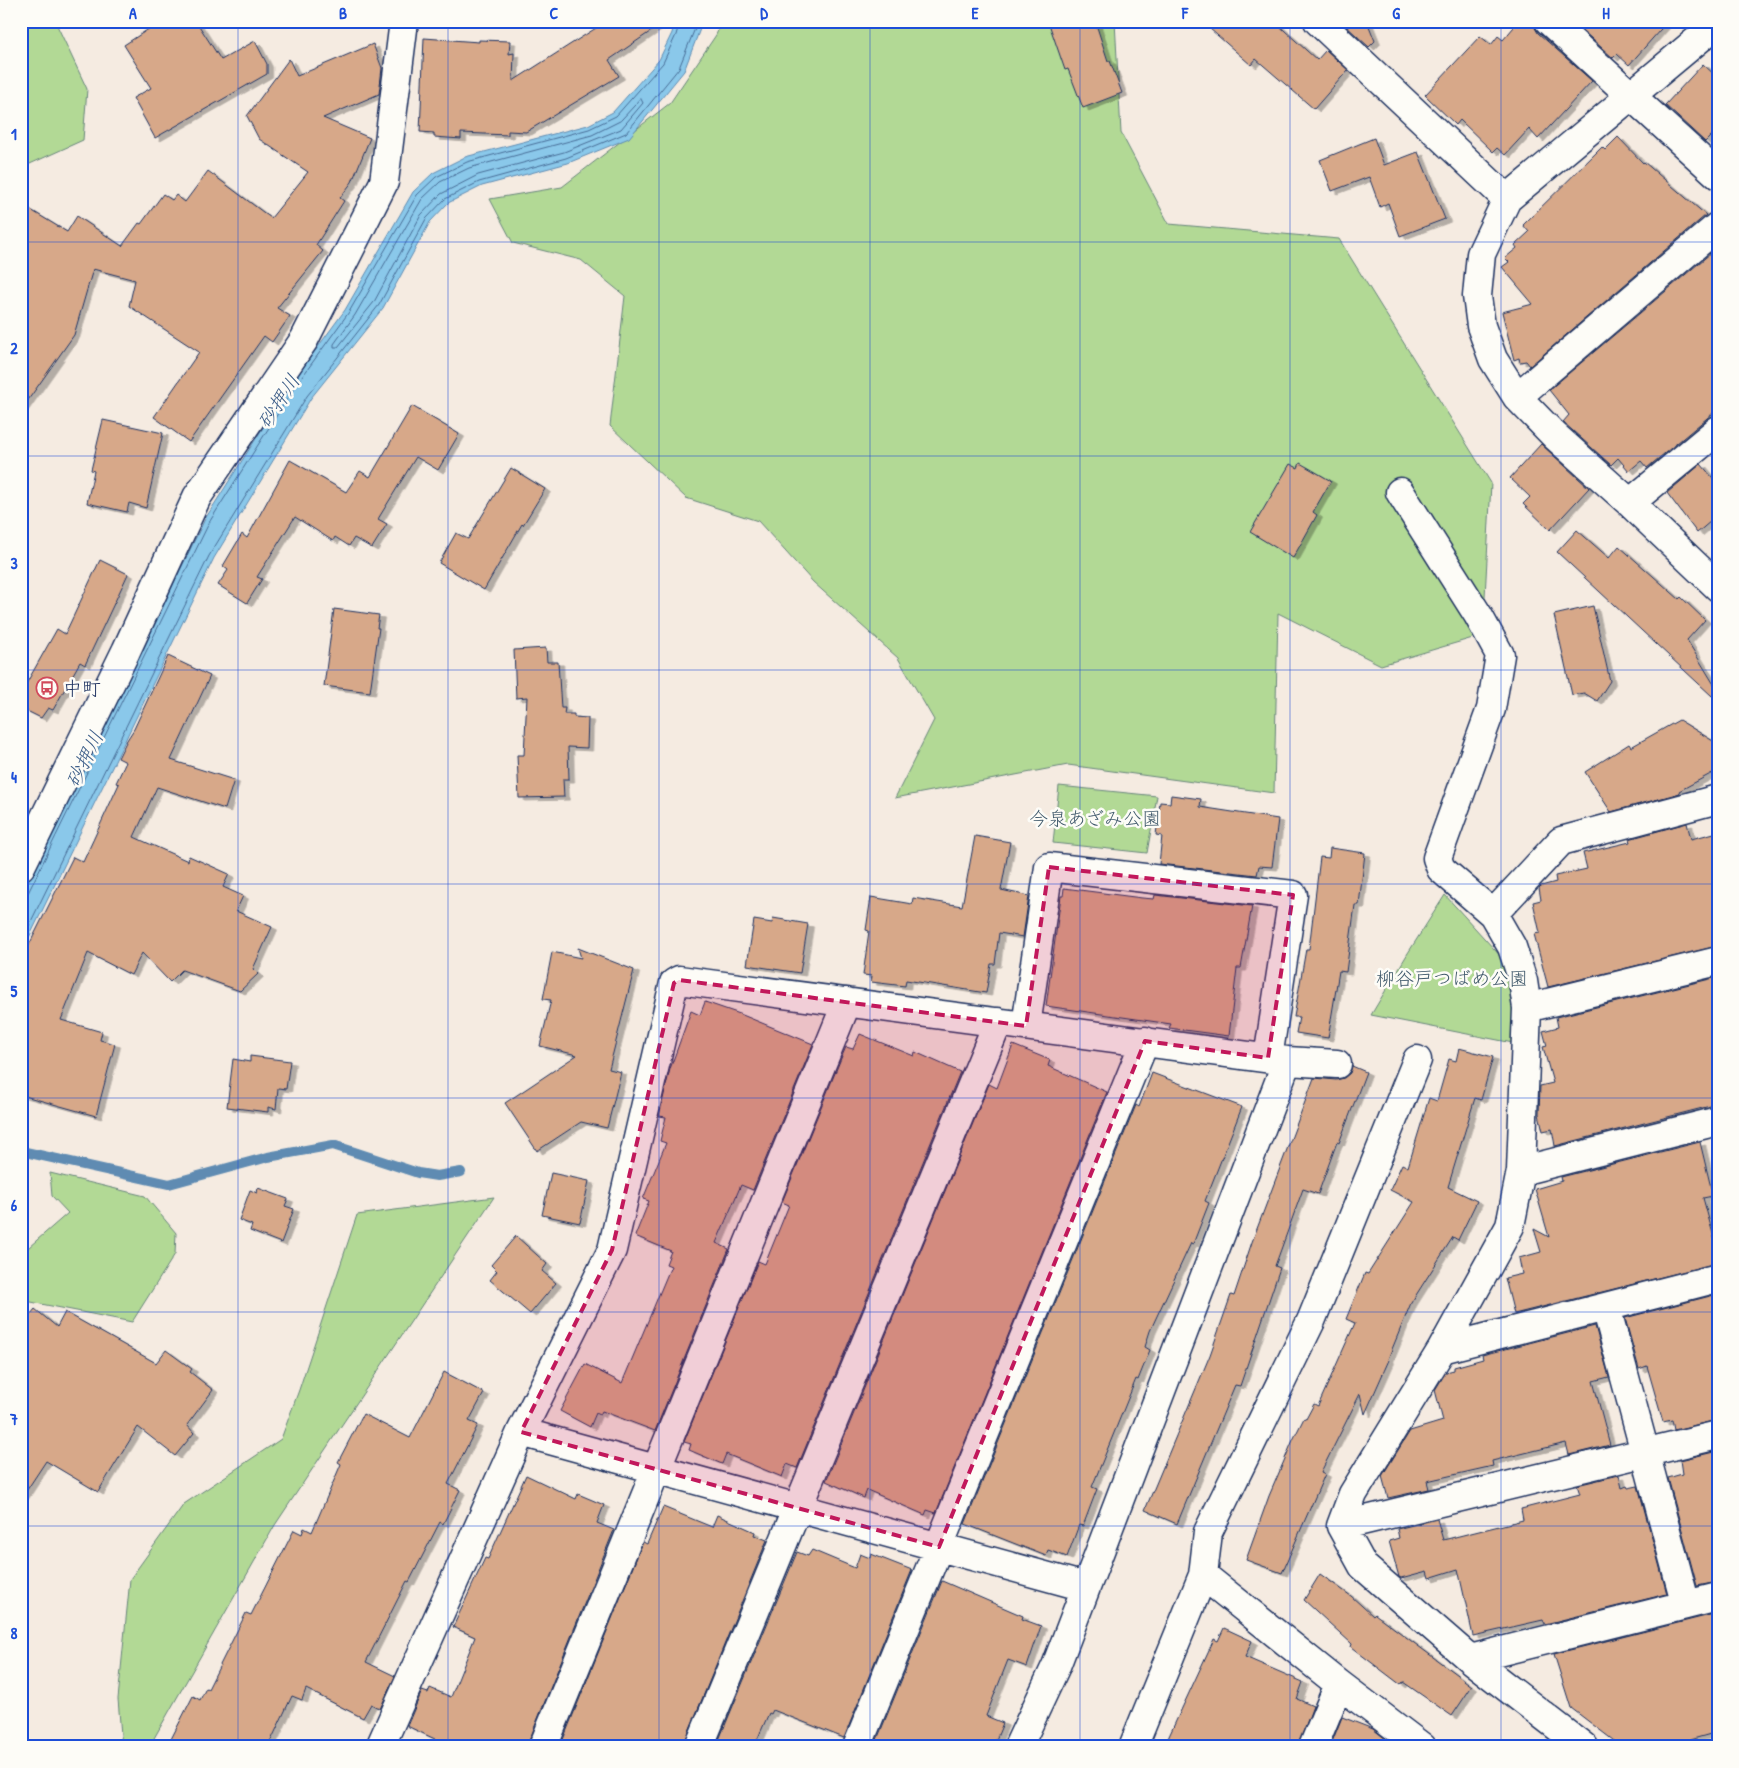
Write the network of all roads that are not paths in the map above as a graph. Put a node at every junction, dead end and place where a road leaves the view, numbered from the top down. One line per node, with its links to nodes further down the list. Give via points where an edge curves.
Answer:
1 (404, 21): 15 (street, via 384,182 304,340 197,497)
2 (1318, 21): 7 (street)
3 (1549, 21): 5 (street)
4 (1718, 23): 5 (street)
5 (1632, 96): 6 (street); 7 (street)
6 (1718, 176)
7 (1507, 199): 9 (street, via 1481,254 1477,296 1481,326 1493,359)
8 (1718, 226): 9 (street)
9 (1517, 397): 12 (street)
10 (1718, 430): 12 (street)
11 (1400, 492): 16 (street, via 1500,655 1491,709 1437,858 1441,869)
12 (1630, 503): 13 (street)
13 (1718, 587)
14 (1718, 799): 16 (street, via 1561,841)
15 (21, 866)
16 (1493, 914): 19 (street, via 1512,947 1523,981)
17 (1718, 960): 19 (street)
18 (847, 1002): 20 (street); 31 (street, via 679,980 674,983 612,1250); 34 (street)
19 (1526, 1008): 27 (street)
20 (998, 1022): 21 (street); 35 (street)
21 (1026, 1026): 22 (street); 23 (street, via 1049,867 1293,895)
22 (1145, 1041): 23 (street); 37 (street)
23 (1278, 1059): 25 (street); 39 (street)
24 (1417, 1060): 38 (street, via 1311,1321 1208,1532)
25 (1337, 1064)
26 (1718, 1121): 27 (street)
27 (1522, 1171): 30 (street, via 1510,1226)
28 (1718, 1278): 29 (street)
29 (1606, 1307): 30 (street); 33 (street)
30 (1442, 1349): 36 (street, via 1353,1494)
31 (521, 1432): 34 (street); 45 (street)
32 (1718, 1434): 33 (street)
33 (1645, 1452): 36 (street); 41 (street)
34 (656, 1470): 35 (street); 46 (street)
35 (798, 1508): 37 (street); 47 (street)
36 (1341, 1526): 42 (street, via 1363,1566)
37 (939, 1547): 39 (street); 48 (street)
38 (1203, 1574): 44 (street); 51 (street)
39 (1085, 1587): 43 (street)
40 (1718, 1597): 41 (street)
41 (1686, 1605): 42 (street)
42 (1470, 1659): 54 (street)
43 (1056, 1666): 49 (street); 50 (street)
44 (1339, 1684): 52 (street); 53 (street)
45 (380, 1747)
46 (543, 1747)
47 (699, 1747)
48 (857, 1747)
49 (1018, 1747)
50 (1035, 1747)
51 (1133, 1747)
52 (1313, 1747)
53 (1422, 1747)
54 (1584, 1747)

